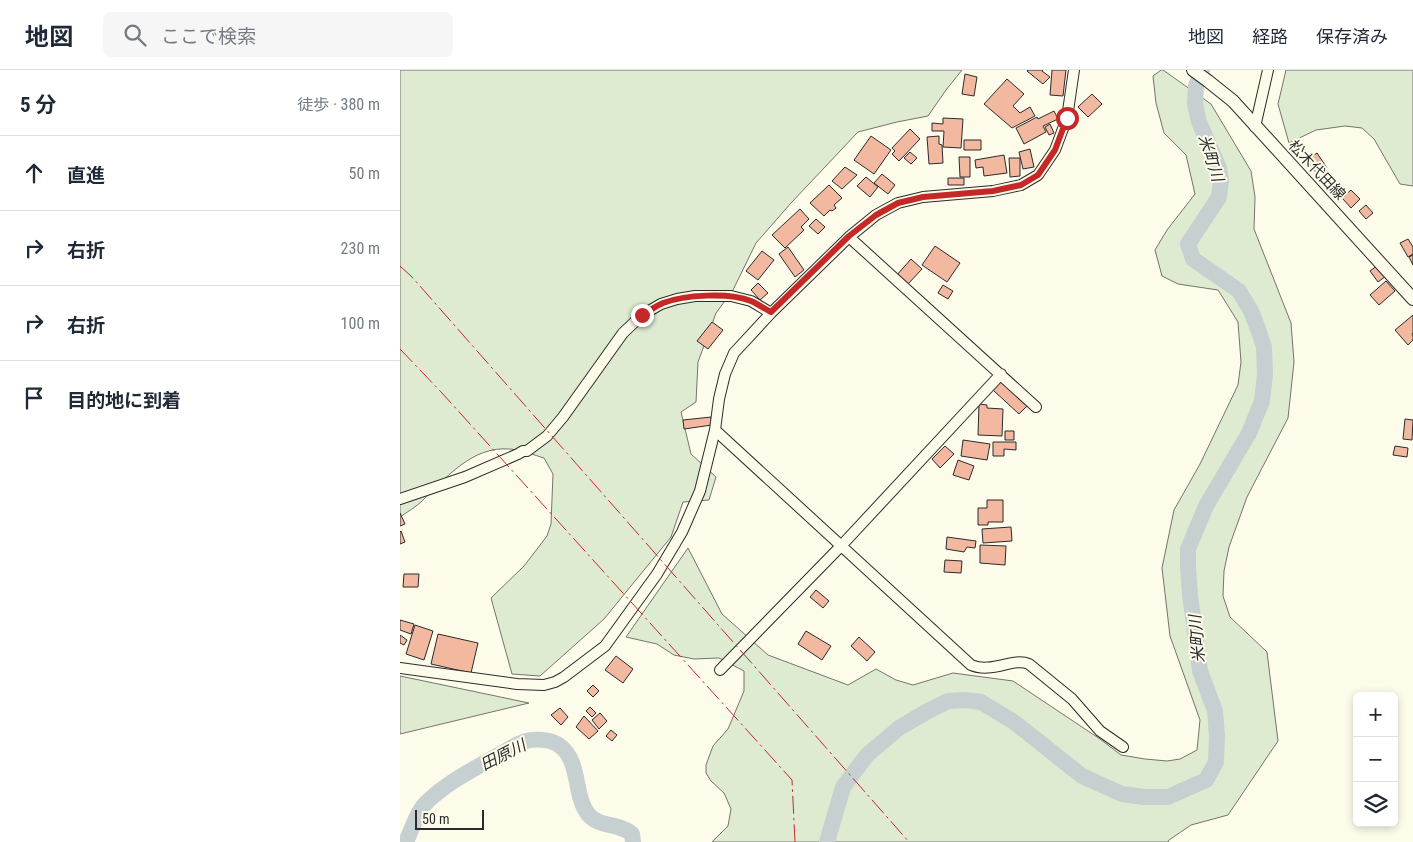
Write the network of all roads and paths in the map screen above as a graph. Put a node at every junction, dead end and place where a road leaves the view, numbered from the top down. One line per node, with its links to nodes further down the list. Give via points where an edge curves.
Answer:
1 (1074, 70): 5 (street, via 1067,118 1055,150 1038,175 1021,185 993,191 923,197 898,203)
2 (1192, 70): 4 (main road, 松木代田線, via 1233,102)
3 (1268, 70): 4 (street)
4 (1255, 127): 6 (main road, 松木代田線)
5 (849, 236): 7 (street); 8 (street)
6 (1413, 299)
7 (771, 312): 10 (street, via 734,354 725,374); 11 (street, via 750,300 731,296 695,296 661,304 642,315 623,333 547,436 527,451)
8 (1001, 374): 9 (street); 12 (street)
9 (1036, 407)
10 (715, 430): 12 (street); 13 (street, via 700,491 682,532 657,574 605,646 585,662 564,677 544,685)
11 (400, 499)
12 (841, 546): 14 (street); 15 (street, via 971,665 985,668 1019,662 1030,664 1072,699 1100,730)
13 (400, 668)
14 (720, 670)
15 (1123, 747)

